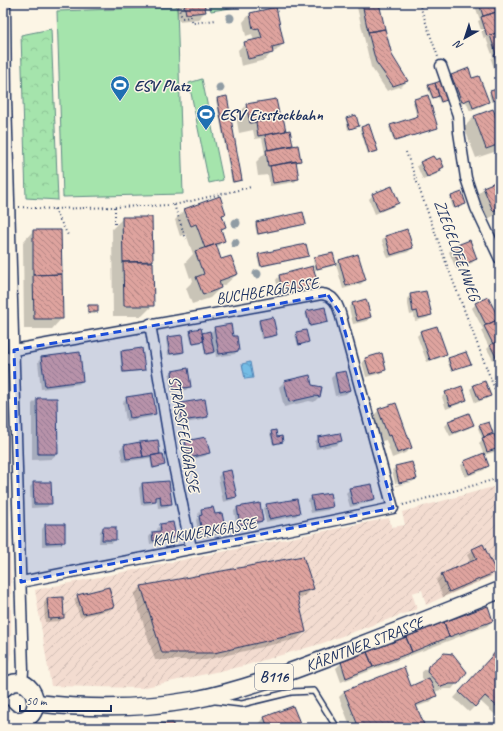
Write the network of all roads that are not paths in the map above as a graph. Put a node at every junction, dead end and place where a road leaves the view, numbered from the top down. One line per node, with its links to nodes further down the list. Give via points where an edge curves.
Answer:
1 (5, 3): 5 (street)
2 (441, 66): 3 (street, ZIEGELOFENWEG, via 458,115 466,178 476,208)
3 (500, 259)
4 (150, 324): 5 (street, BUCHBERGGASSE); 7 (street, BUCHBERGGASSE, via 253,308 321,294 331,296 340,313); 8 (street, STRASSFELDGASSE, via 172,456)
5 (14, 353): 6 (street, BUCHBERGGASSE); 9 (street)
6 (3, 358)
7 (392, 508): 8 (street, KALKWERKGASSE, via 272,534)
8 (191, 548): 9 (street, KALKWERKGASSE)
9 (21, 582): 11 (street)
10 (500, 590): 13 (main road, KÄRNTNER STRASSE / B116, via 302,667 244,687)
11 (22, 683): 12 (main road, via 7,685); 14 (main road, via 32,690)
12 (3, 689)
13 (193, 700): 14 (main road, KÄRNTNER STRASSE / B116, via 122,707 56,706); 16 (lane, via 242,704 291,692 314,691)
14 (36, 703): 15 (main road, via 32,713 23,719 11,719)
15 (3, 714)
16 (337, 728)

